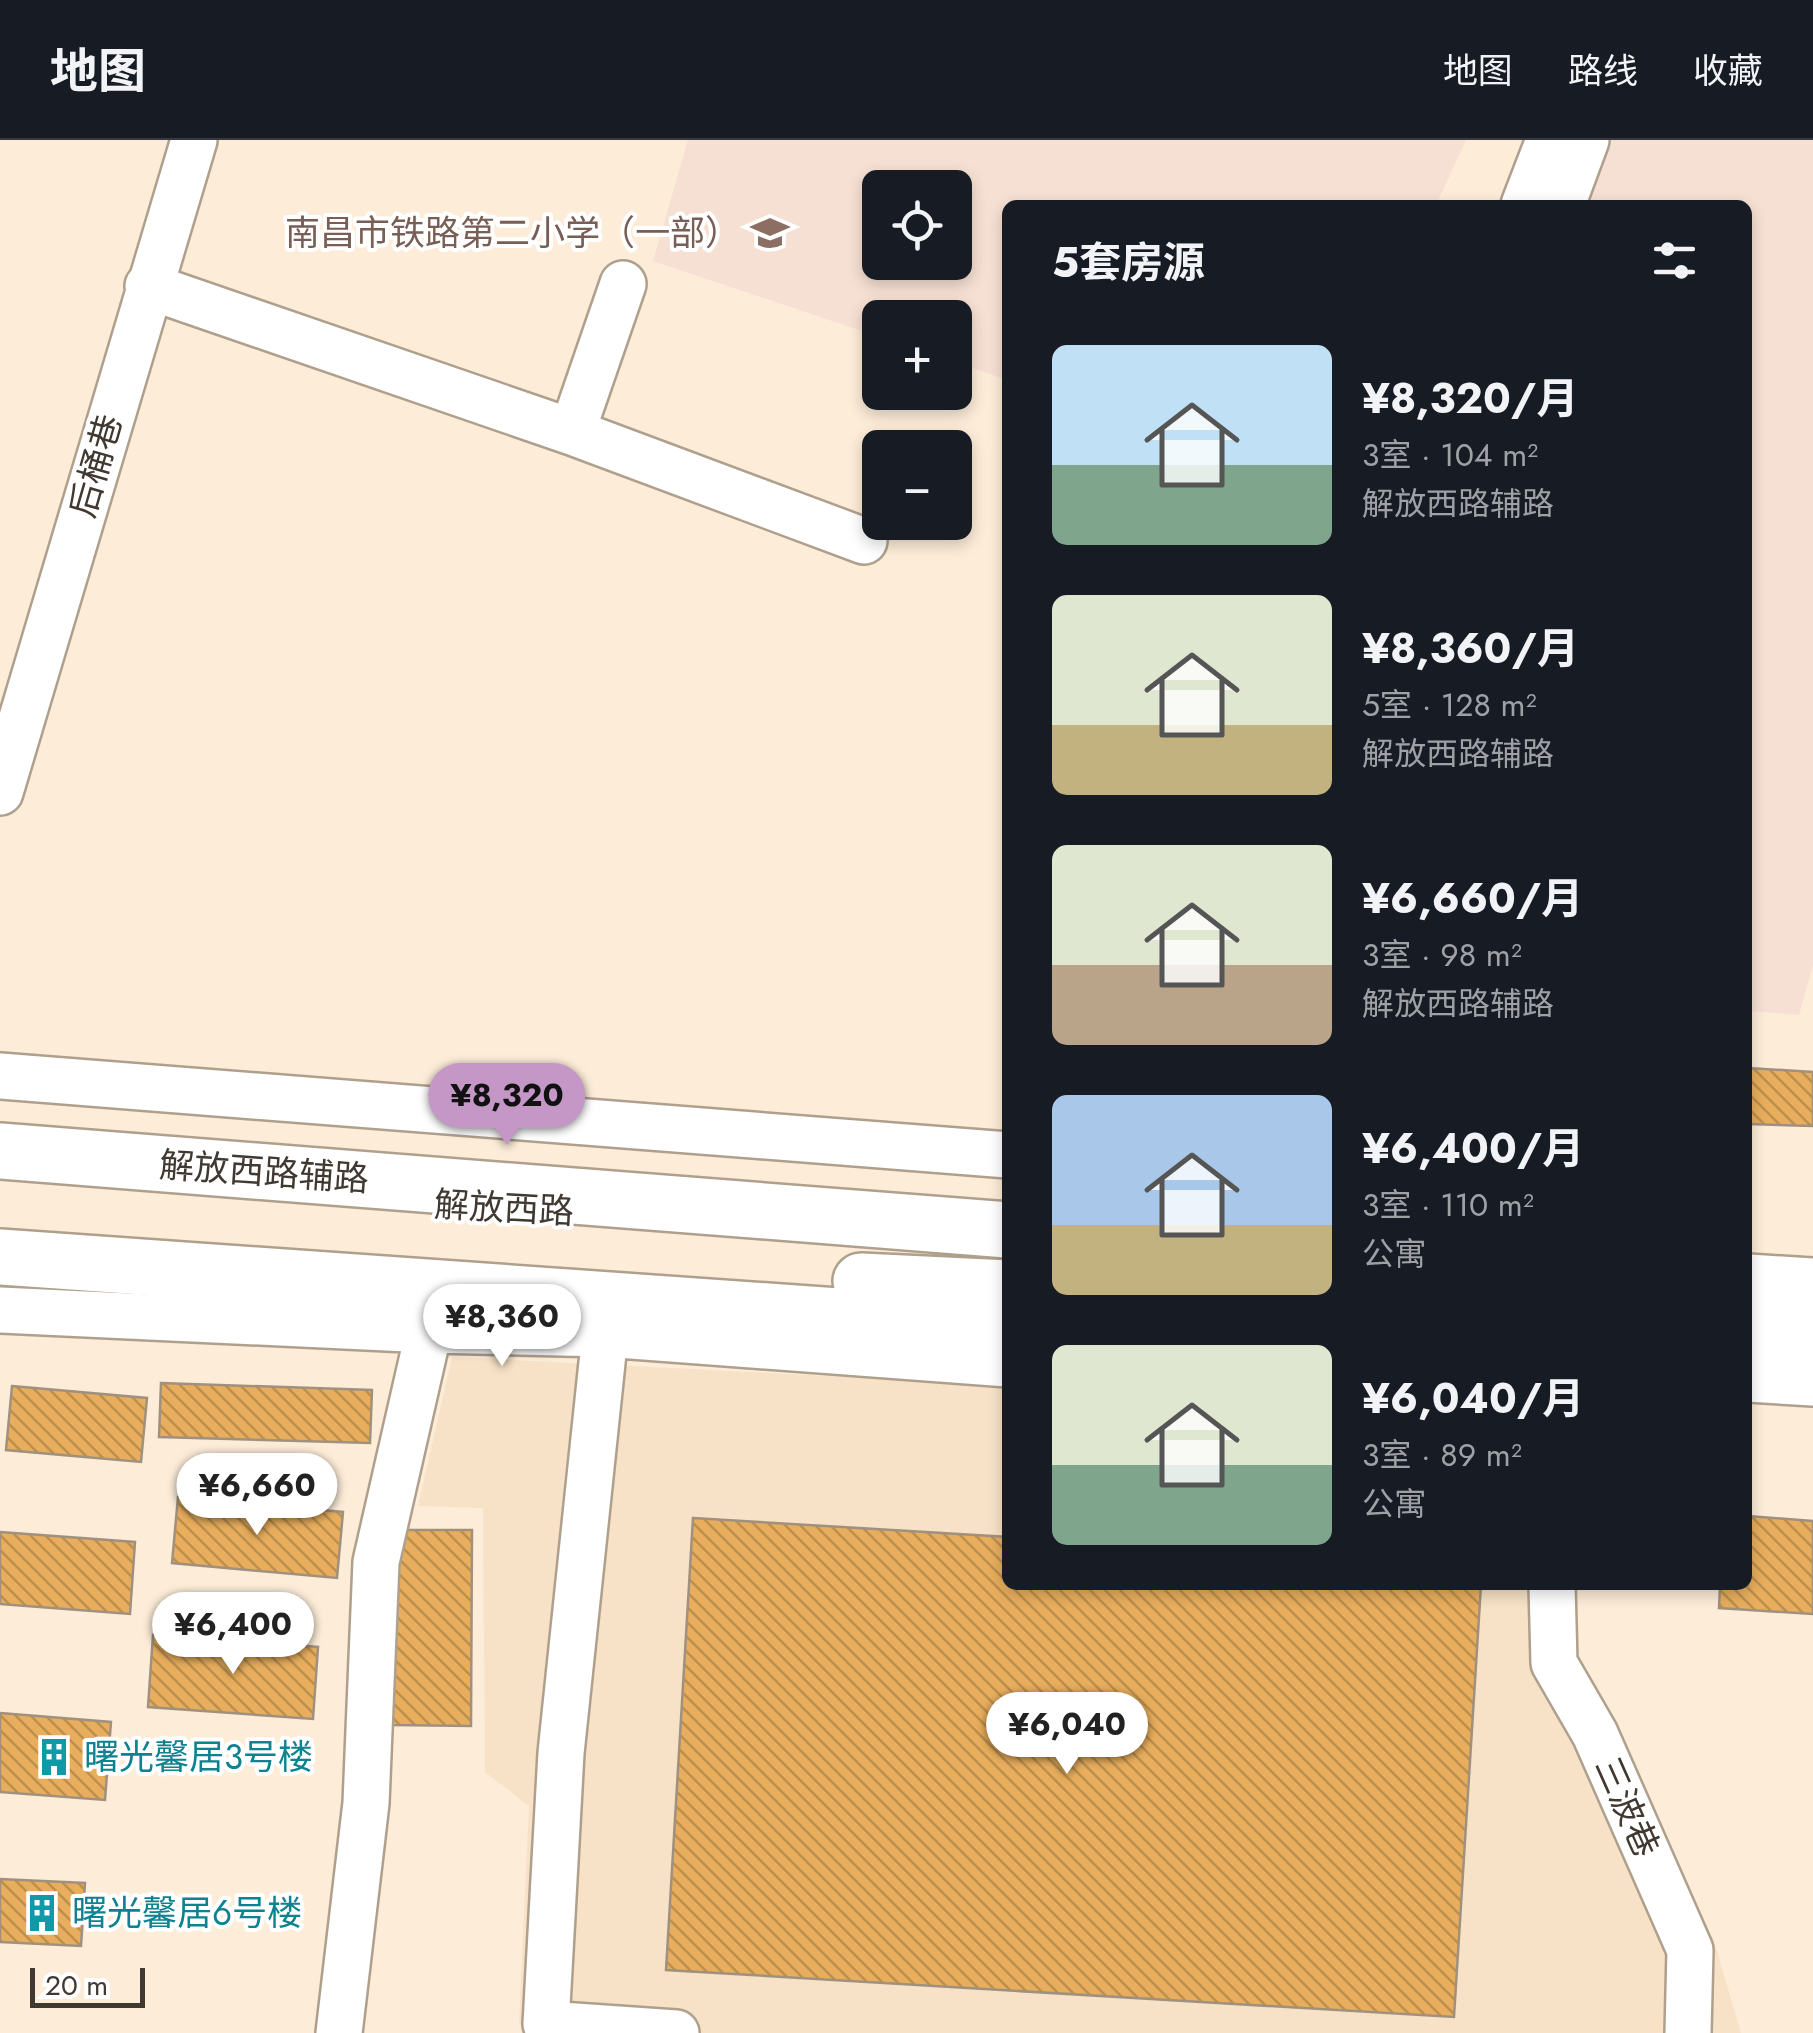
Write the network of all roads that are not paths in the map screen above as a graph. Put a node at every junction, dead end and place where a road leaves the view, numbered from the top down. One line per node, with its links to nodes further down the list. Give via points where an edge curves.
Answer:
1 (194, 140): 7 (street, 后桶巷)
2 (1549, 140): 4 (street)
3 (1586, 140): 5 (street)
4 (1526, 200)
5 (1564, 200)
6 (622, 284): 8 (street)
7 (148, 286): 8 (street); 10 (street, 后桶巷)
8 (572, 432): 9 (street)
9 (864, 542)
10 (0, 792)
11 (0, 1076): 13 (street)
12 (0, 1151): 16 (main road, 解放西路辅路)
13 (1002, 1156)
14 (0, 1178): 17 (main road, 解放西路)
15 (0, 1230): 21 (main road, 解放西路, via 379,1257)
16 (1002, 1230)
17 (1002, 1238)
18 (0, 1257): 23 (main road)
19 (1752, 1282): 20 (main road)
20 (1813, 1286)
21 (1002, 1288)
22 (0, 1310): 25 (street)
23 (1002, 1328)
24 (1752, 1329): 26 (main road)
25 (428, 1330): 27 (street); 32 (street, via 376,1562 366,1803)
26 (1813, 1333)
27 (605, 1334): 28 (street); 33 (street, via 561,1754 546,2024)
28 (1002, 1364)
29 (1752, 1374): 30 (main road)
30 (1813, 1378)
31 (1552, 1590): 34 (street, 三波巷, via 1554,1663 1595,1734 1690,1950)
32 (338, 2033)
33 (676, 2033)
34 (1688, 2033)

